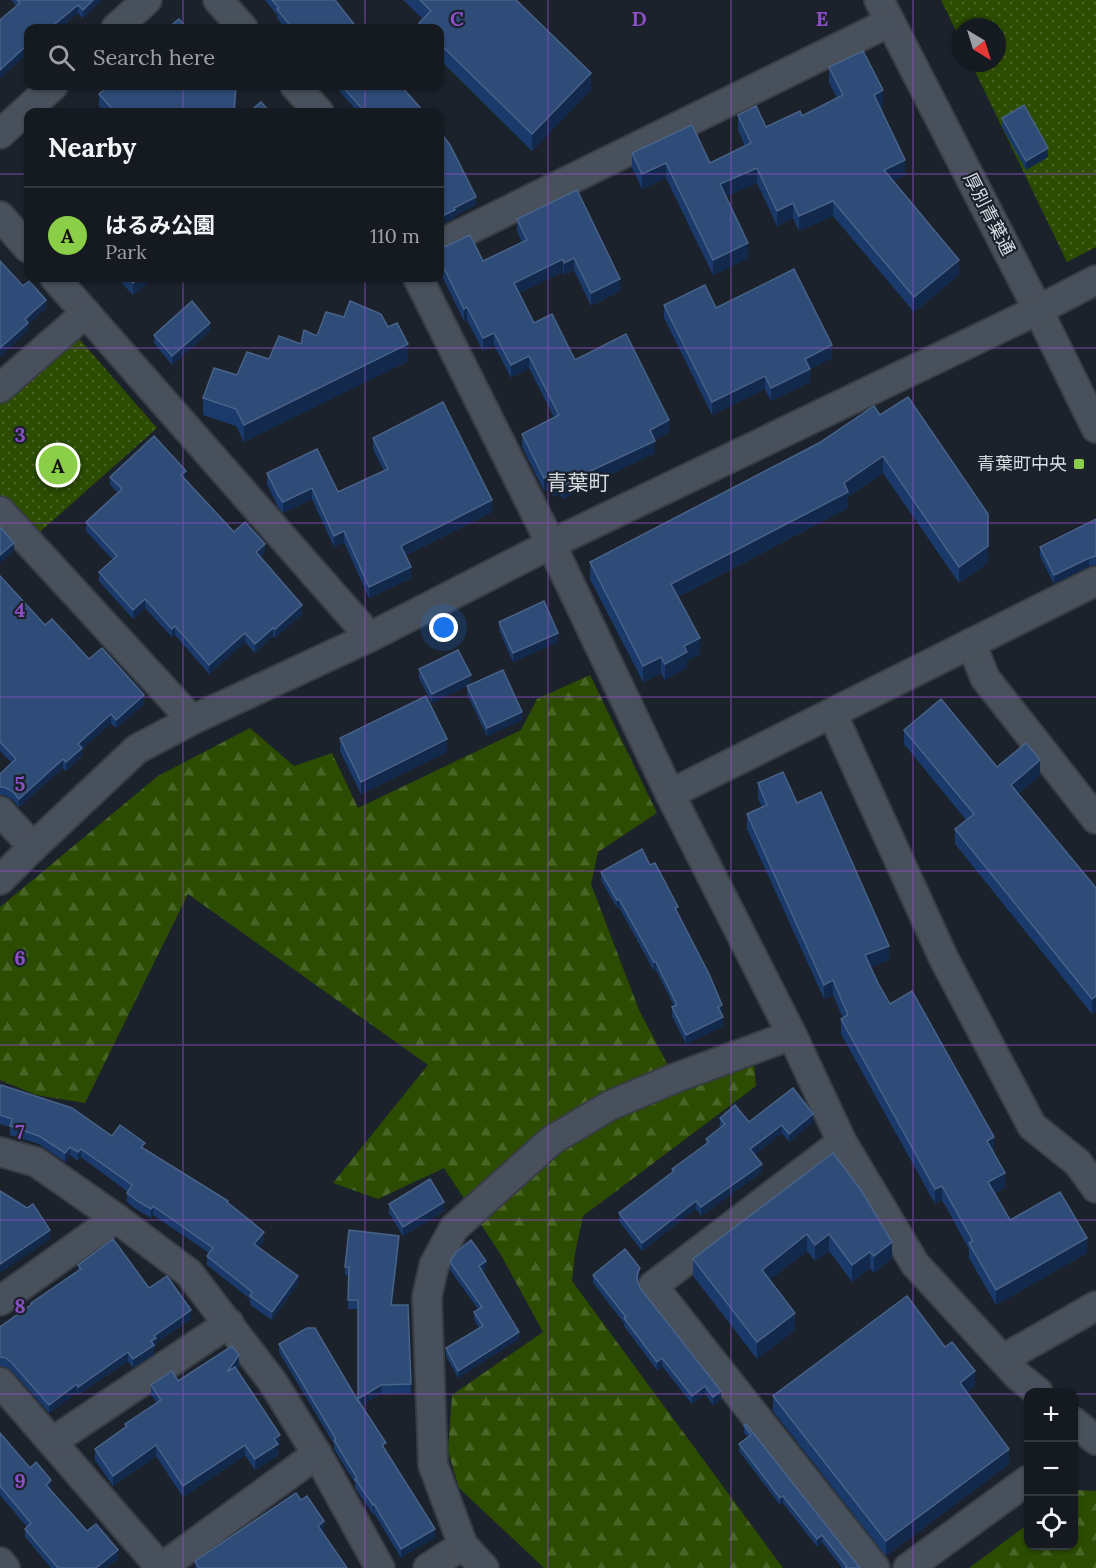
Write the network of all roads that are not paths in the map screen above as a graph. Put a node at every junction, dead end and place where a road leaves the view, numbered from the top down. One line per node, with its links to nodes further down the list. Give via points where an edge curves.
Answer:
1 (147, 0): 4 (street)
2 (218, 0): 5 (street)
3 (885, 11): 13 (street); 18 (street, 厚別青葉通)
4 (120, 24)
5 (239, 24)
6 (49, 90): 8 (street)
7 (299, 90): 9 (street)
8 (29, 108)
9 (315, 108)
10 (24, 112): 11 (street)
11 (0, 134)
12 (0, 216): 14 (street)
13 (444, 242)
14 (24, 243)
15 (1096, 280): 18 (street)
16 (59, 282): 19 (street)
17 (420, 282): 23 (street)
18 (1038, 310): 21 (street, 厚別青葉通); 23 (street)
19 (86, 313): 20 (street); 25 (street)
20 (0, 388)
21 (1096, 428)
22 (0, 511): 28 (street)
23 (551, 544): 25 (street); 29 (street)
24 (1096, 581): 26 (street)
25 (370, 637): 28 (street)
26 (971, 643): 27 (street); 31 (street, via 986,678)
27 (832, 713): 29 (street); 37 (street, via 944,959 1032,1126 1078,1163)
28 (192, 720): 32 (street, via 137,749)
29 (670, 794): 34 (street)
30 (0, 811): 32 (street)
31 (1096, 819)
32 (33, 847): 33 (street)
33 (0, 880)
34 (792, 1035): 35 (street); 48 (street, via 611,1105 552,1140 454,1228 434,1265 427,1297 433,1465)
35 (842, 1142): 42 (street, via 915,1264); 54 (street, via 653,1286)
36 (0, 1152): 38 (street, via 36,1162)
37 (1096, 1188)
38 (116, 1218): 39 (street); 41 (street, via 189,1273)
39 (0, 1300)
40 (1096, 1306): 42 (street)
41 (229, 1323): 45 (street); 46 (street, via 272,1381)
42 (1003, 1359): 44 (street)
43 (0, 1382): 45 (street)
44 (1033, 1388)
45 (52, 1442): 46 (street, via 161,1568)
46 (317, 1454): 51 (street)
47 (1024, 1484): 55 (street)
48 (463, 1545): 52 (street); 53 (street)
49 (0, 1562): 50 (street)
50 (5, 1568)
51 (380, 1568)
52 (428, 1568)
53 (484, 1568)
54 (876, 1568)
55 (908, 1568)

